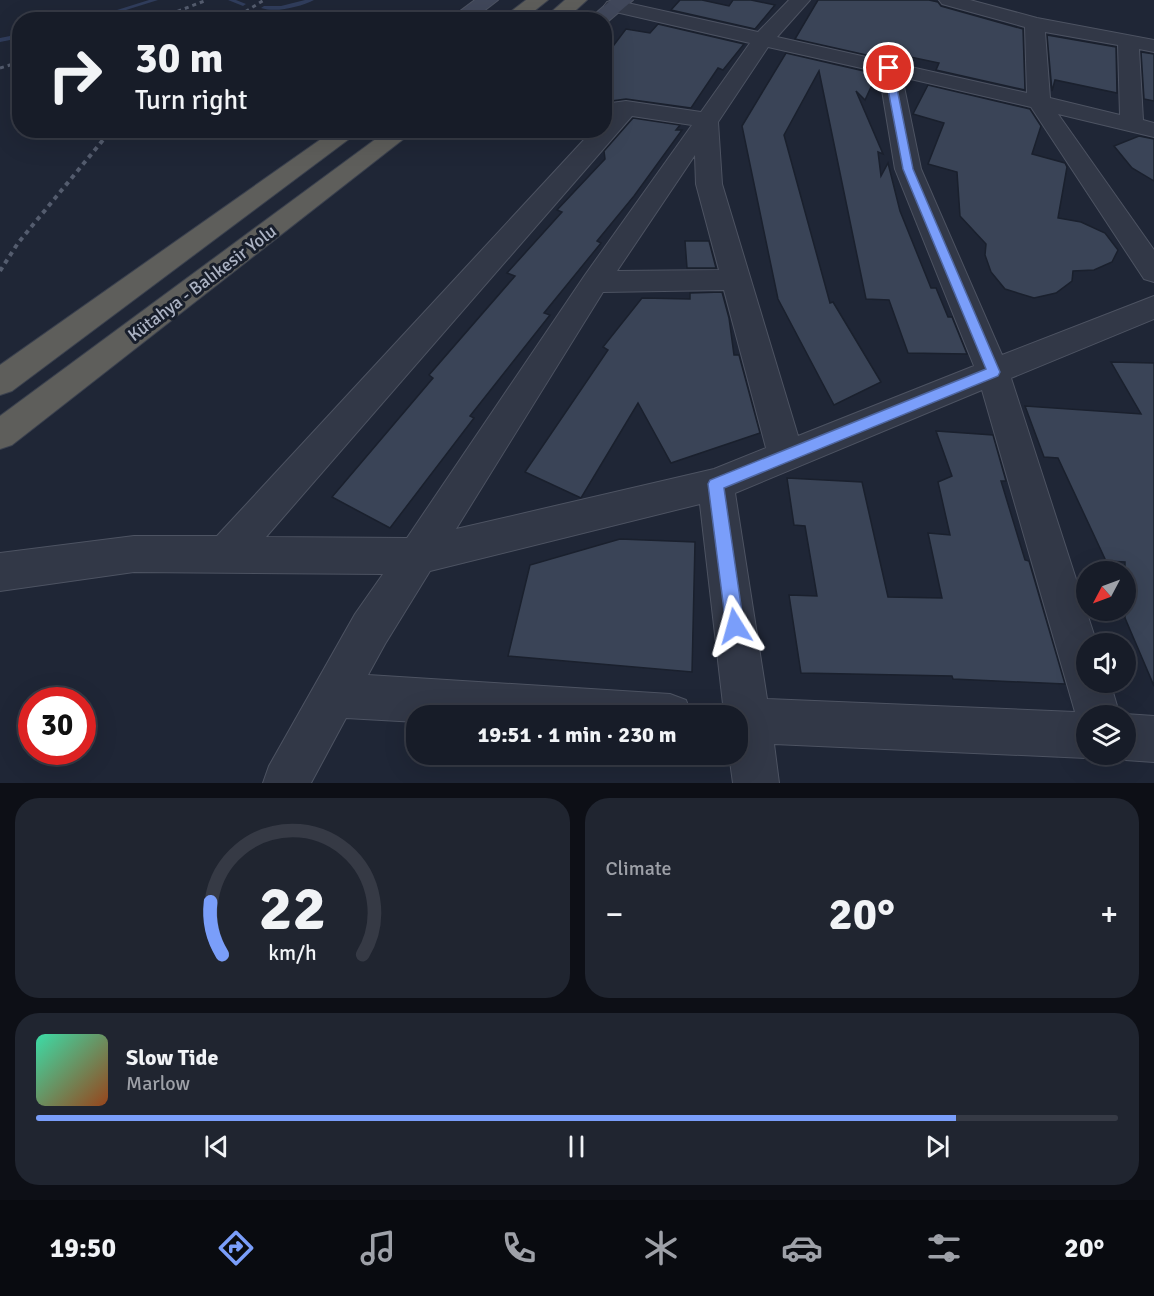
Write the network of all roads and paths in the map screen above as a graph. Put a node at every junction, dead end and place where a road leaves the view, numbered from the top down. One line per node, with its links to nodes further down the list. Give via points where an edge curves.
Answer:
1 (488, 0): 7 (main road)
2 (537, 0): 8 (highway)
3 (577, 0): 9 (highway)
4 (800, 0): 11 (street)
5 (949, 0): 10 (street)
6 (612, 9): 11 (street)
7 (470, 12)
8 (521, 12)
9 (562, 12)
10 (1035, 24): 12 (street); 15 (street)
11 (763, 39): 14 (street); 17 (street)
12 (1128, 41): 13 (street); 18 (street)
13 (1154, 46)
14 (889, 68): 15 (street); 27 (street, via 908,169)
15 (1039, 102): 18 (street); 23 (street)
16 (615, 110): 17 (street)
17 (706, 120): 24 (street, via 709,184); 25 (street)
18 (1132, 125): 19 (street)
19 (1154, 130)
20 (339, 138): 28 (highway, Kütahya - Balıkesir Yolu)
21 (393, 138): 29 (highway, Kütahya - Balıkesir Yolu)
22 (590, 138): 32 (street)
23 (1154, 272)
24 (736, 280): 25 (street); 30 (street)
25 (595, 282): 33 (street)
26 (1154, 307): 27 (street)
27 (993, 372): 30 (street); 35 (street)
28 (0, 382)
29 (0, 435)
30 (786, 456): 31 (street)
31 (716, 484): 33 (street); 38 (street)
32 (225, 555): 33 (street); 34 (street, via 134,554)
33 (417, 556): 36 (street, via 370,628)
34 (0, 572)
35 (1076, 642)
36 (334, 695): 37 (street); 44 (street)
37 (494, 705)
38 (741, 705)
39 (748, 720): 40 (street)
40 (1076, 735)
41 (1136, 738): 42 (street)
42 (1154, 740)
43 (748, 744): 45 (street)
44 (286, 783)
45 (756, 783)

